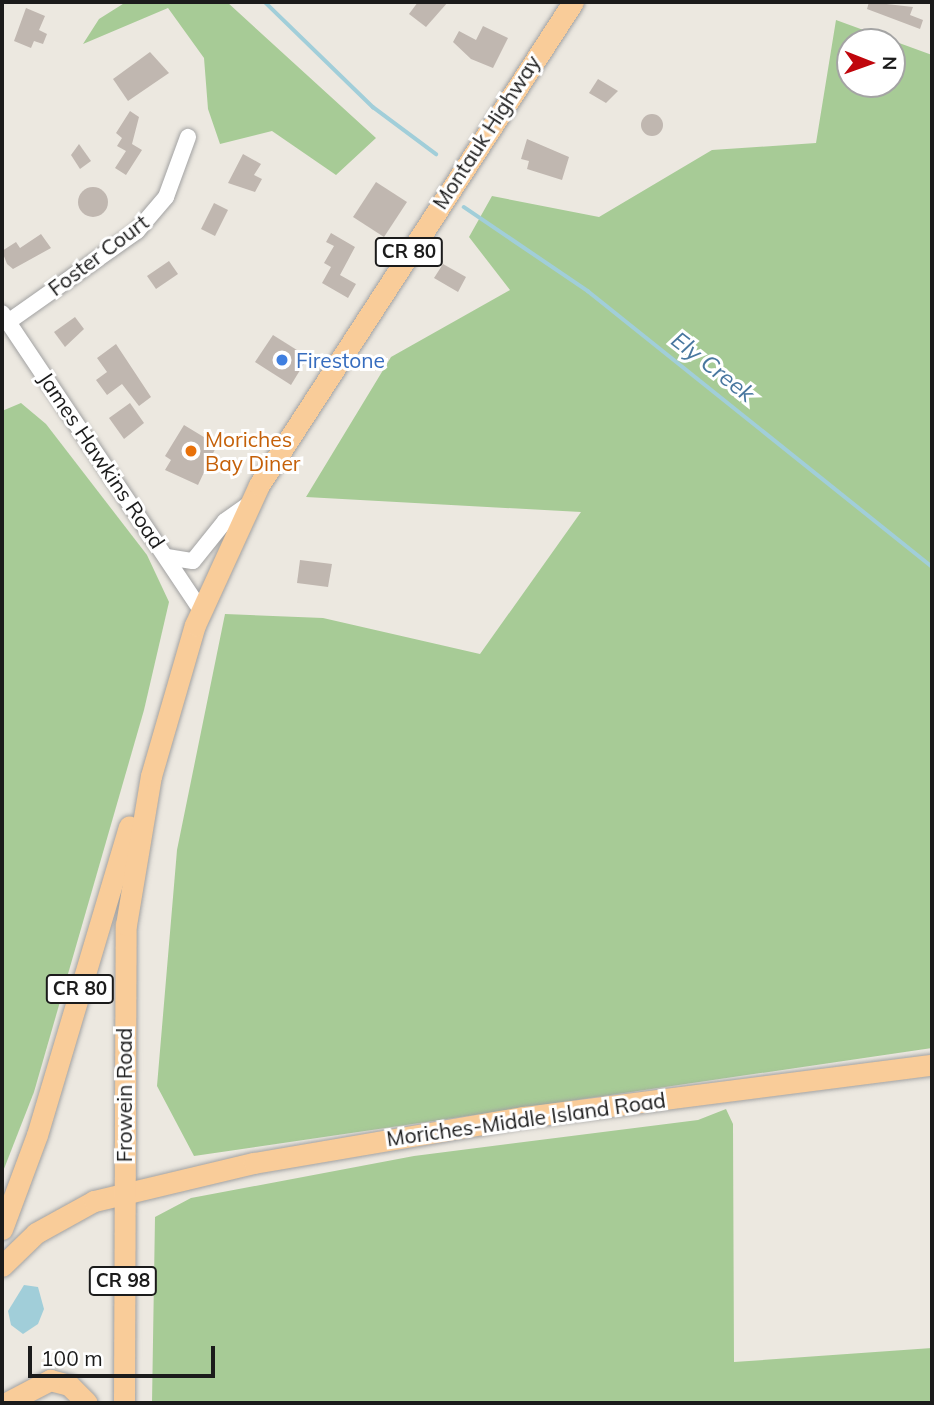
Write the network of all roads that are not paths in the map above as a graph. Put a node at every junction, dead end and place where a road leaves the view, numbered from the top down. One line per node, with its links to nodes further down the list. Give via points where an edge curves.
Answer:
1 (573, 2): 4 (main road, Montauk Highway / CR 80)
2 (188, 137): 3 (street, Foster Court, via 166,197 137,231)
3 (5, 317): 5 (street, James Hawkins Road)
4 (248, 504): 5 (street, via 225,521 193,561); 6 (main road, Montauk Highway / CR 80)
5 (167, 557): 6 (street, James Hawkins Road)
6 (200, 609): 7 (main road, Montauk Highway / CR 80)
7 (158, 749): 9 (main road, Frowein Road / CR 80, via 126,925); 10 (main road, CR 80, via 127,830 31,1154)
8 (932, 1065): 9 (main road, Moriches-Middle Island Road, via 397,1137)
9 (123, 1192): 11 (main road, via 54,1222); 14 (main road, Frowein Road / CR 98)
10 (2, 1229)
11 (2, 1266)
12 (6, 1403): 13 (main road, via 50,1380 69,1385)
13 (87, 1403)
14 (124, 1403)

